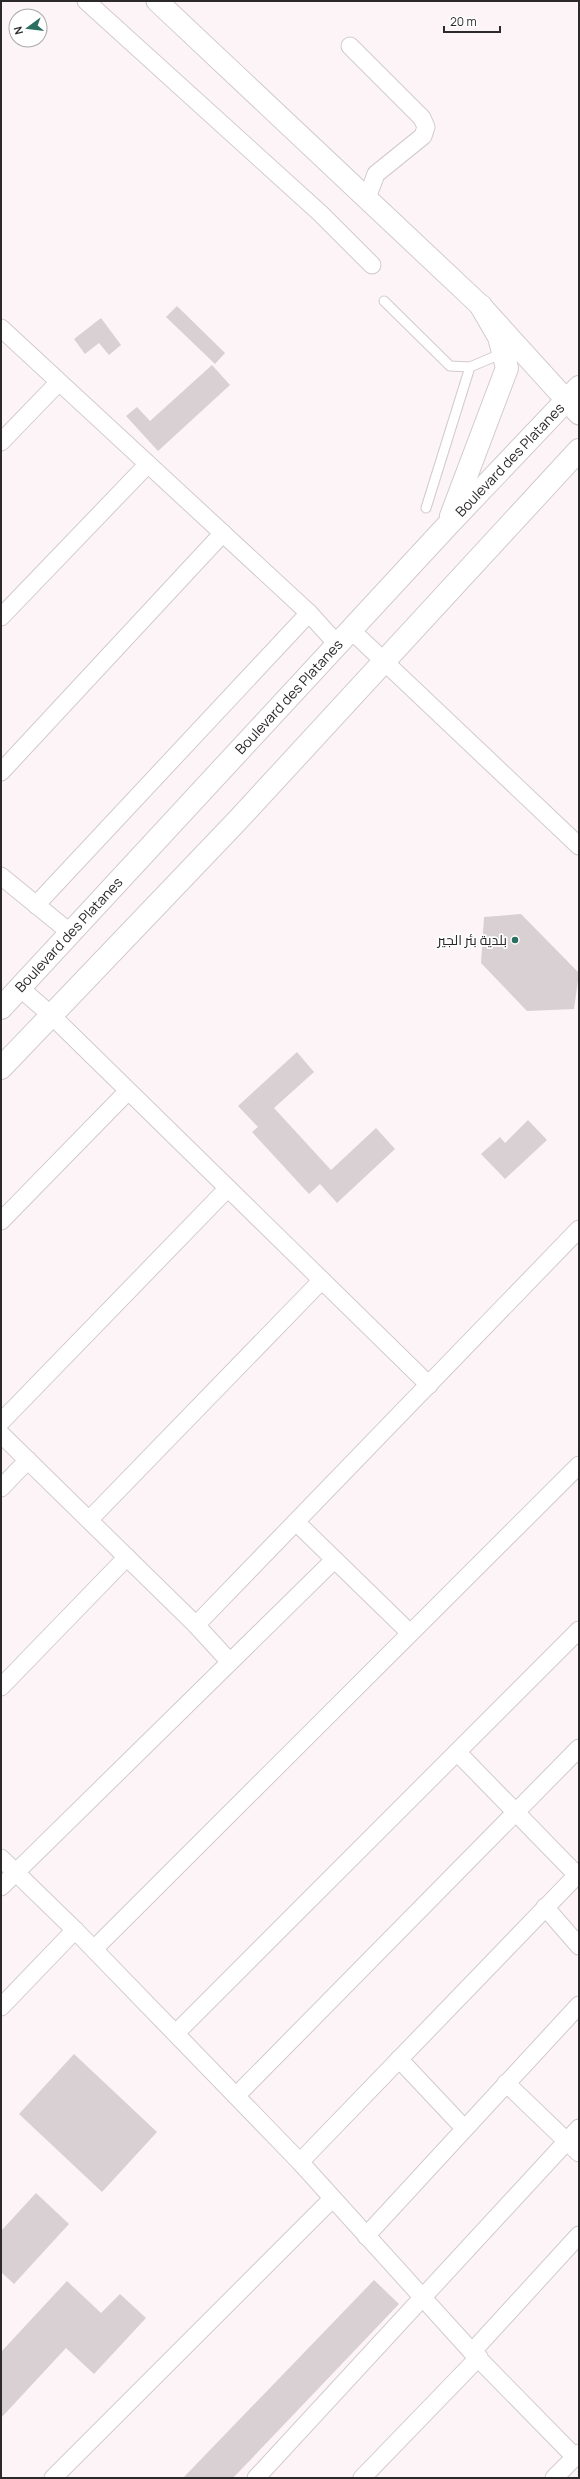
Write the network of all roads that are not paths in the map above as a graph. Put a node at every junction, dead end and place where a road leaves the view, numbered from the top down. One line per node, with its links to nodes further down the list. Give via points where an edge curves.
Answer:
1 (86, 1): 5 (street, via 320,213)
2 (157, 1): 4 (street)
3 (350, 46): 4 (street, via 422,118 426,127 423,136 376,174)
4 (367, 198): 7 (street)
5 (372, 265)
6 (384, 301): 10 (lane, via 450,366)
7 (480, 306): 9 (main road, via 499,337); 12 (street)
8 (1, 328): 11 (street)
9 (504, 352): 10 (lane); 17 (main road, via 506,368)
10 (470, 367): 16 (lane)
11 (59, 382): 13 (street); 15 (street)
12 (574, 401): 17 (main road, Boulevard des Platanes)
13 (1, 442)
14 (579, 450): 22 (main road)
15 (148, 464): 18 (street); 20 (street)
16 (426, 508)
17 (447, 526): 21 (main road, Boulevard des Platanes)
18 (223, 533): 19 (street); 23 (street)
19 (309, 613): 21 (street); 26 (street)
20 (1, 617)
21 (344, 638): 22 (street); 27 (main road, Boulevard des Platanes)
22 (383, 661): 24 (street); 30 (main road, via 237,821)
23 (1, 772)
24 (579, 846)
25 (1, 876): 26 (street)
26 (36, 905): 27 (street)
27 (72, 934): 28 (main road, Boulevard des Platanes)
28 (20, 988): 29 (main road, Boulevard des Platanes); 30 (street)
29 (1, 1008)
30 (51, 1015): 31 (main road); 32 (street)
31 (1, 1068)
32 (128, 1091): 33 (street); 34 (street)
33 (228, 1188): 36 (street); 38 (street)
34 (1, 1221)
35 (579, 1230): 37 (street)
36 (322, 1280): 37 (street); 43 (street)
37 (429, 1385): 44 (street)
38 (1, 1422)
39 (1, 1434): 40 (street)
40 (28, 1460): 42 (street); 43 (street)
41 (579, 1465): 49 (street)
42 (1, 1488)
43 (89, 1520): 45 (street)
44 (296, 1522): 46 (street); 47 (street)
45 (127, 1557): 47 (street); 51 (street)
46 (334, 1560): 49 (street); 50 (street)
47 (196, 1624): 50 (street)
48 (579, 1630): 53 (street)
49 (410, 1633): 62 (street)
50 (230, 1662): 56 (street)
51 (1, 1687)
52 (579, 1748): 54 (street)
53 (457, 1752): 54 (street); 65 (street)
54 (516, 1811): 57 (street); 68 (street)
55 (1, 1858): 56 (street)
56 (16, 1872): 58 (street); 60 (street)
57 (578, 1874): 59 (street)
58 (1, 1887)
59 (545, 1907): 61 (street); 66 (street)
60 (75, 1930): 62 (street); 64 (street)
61 (579, 1946)
62 (94, 1949): 65 (street)
63 (579, 2005): 67 (street)
64 (1, 2007)
65 (176, 2033): 68 (street)
66 (399, 2059): 69 (street); 73 (street)
67 (506, 2083): 69 (street); 71 (street)
68 (236, 2096): 73 (street)
69 (464, 2128): 76 (street)
70 (579, 2128): 71 (street)
71 (565, 2142): 72 (street); 77 (street)
72 (579, 2153)
73 (300, 2162): 74 (street)
74 (332, 2199): 76 (street); 80 (street)
75 (579, 2235): 78 (street)
76 (366, 2236): 77 (street)
77 (423, 2298): 78 (street); 81 (street)
78 (476, 2355): 79 (street); 82 (street)
79 (577, 2455): 83 (street)
80 (53, 2478)
81 (256, 2478)
82 (362, 2478)
83 (554, 2478)

